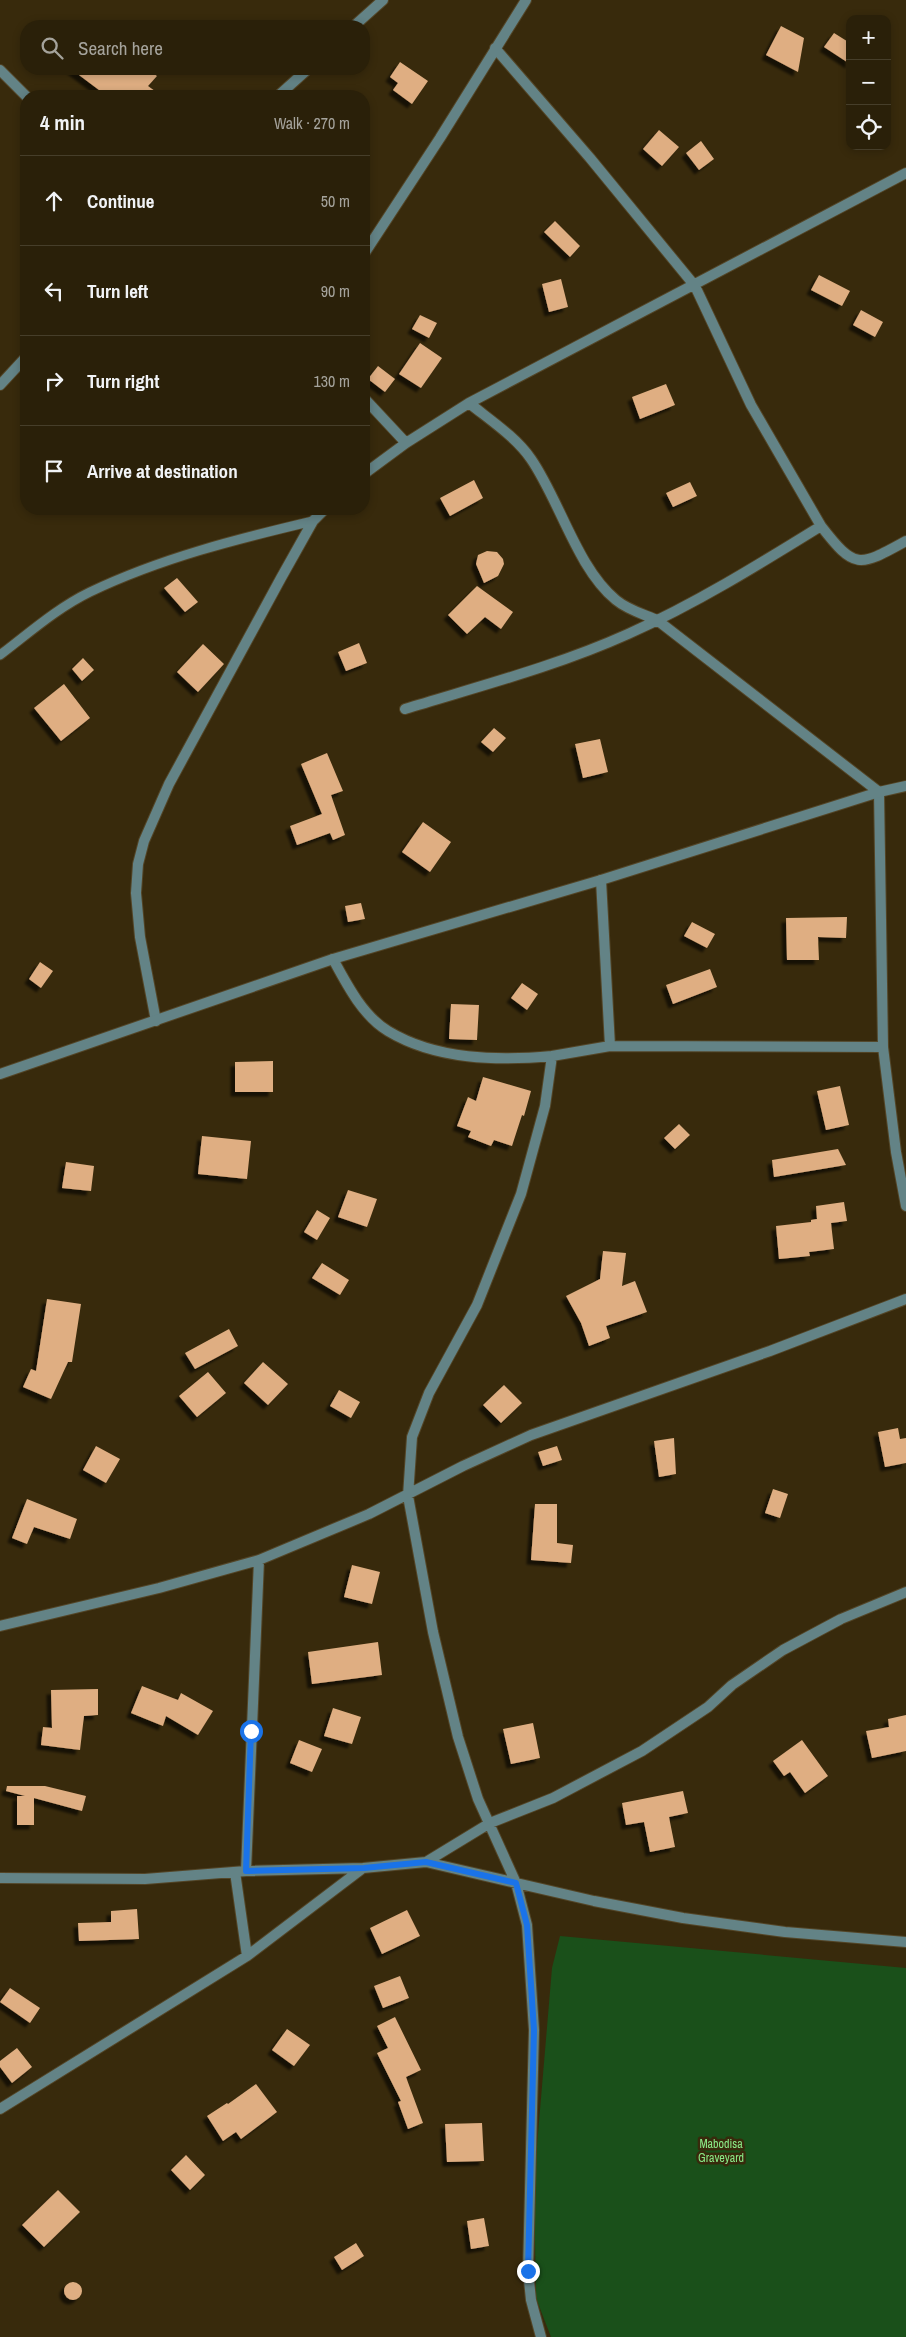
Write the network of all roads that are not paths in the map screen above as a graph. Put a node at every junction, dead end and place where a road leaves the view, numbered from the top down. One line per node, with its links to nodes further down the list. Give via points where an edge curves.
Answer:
1 (383, 0): 3 (street)
2 (523, 1): 4 (street)
3 (361, 20)
4 (495, 48): 10 (street); 11 (street)
5 (0, 70): 7 (street)
6 (301, 75): 8 (street)
7 (20, 90)
8 (285, 90)
9 (906, 173): 11 (street)
10 (370, 245)
11 (695, 286): 14 (street); 20 (street, via 751,405)
12 (20, 363): 13 (street)
13 (0, 385)
14 (469, 403): 16 (street); 22 (street, via 511,437 531,459 590,569 607,590 632,610)
15 (370, 404): 16 (street)
16 (406, 443): 17 (street)
17 (370, 470)
18 (320, 515): 19 (street)
19 (314, 521): 23 (lane, via 197,550 89,593 51,616); 29 (street, via 169,784 144,841 136,893 140,937)
20 (821, 526): 21 (street, via 840,551 851,559 862,561); 22 (street, via 741,575)
21 (906, 541)
22 (657, 620): 24 (street, via 580,654); 26 (street)
23 (0, 655)
24 (405, 709)
25 (906, 786): 26 (street)
26 (879, 792): 27 (street); 31 (street)
27 (601, 880): 28 (street); 30 (street)
28 (333, 959): 29 (street); 32 (street, via 364,1010 388,1031 410,1041 426,1048 478,1058)
29 (156, 1021): 33 (street)
30 (610, 1046): 31 (street); 32 (street)
31 (883, 1047): 34 (street)
32 (552, 1056): 36 (street, via 543,1114 521,1194 477,1305 429,1393 412,1437)
33 (0, 1074)
34 (906, 1206)
35 (906, 1298): 36 (street, via 531,1435)
36 (408, 1496): 37 (street); 40 (street, via 433,1632 458,1737 476,1793)
37 (259, 1560): 39 (street, via 168,1586); 43 (street)
38 (906, 1592): 40 (street, via 841,1619 783,1650 732,1685 708,1707 606,1772)
39 (0, 1626)
40 (490, 1823): 41 (street); 46 (street)
41 (426, 1862): 42 (street); 46 (street)
42 (364, 1868): 43 (street); 48 (street)
43 (246, 1871): 44 (street)
44 (235, 1872): 45 (street, via 145,1879); 48 (street)
45 (0, 1878)
46 (516, 1883): 47 (street, via 683,1918 785,1932); 50 (street, via 527,1925 532,1988 534,2070 528,2271 531,2300)
47 (906, 1942)
48 (247, 1956): 49 (street)
49 (0, 2109)
50 (541, 2337)

